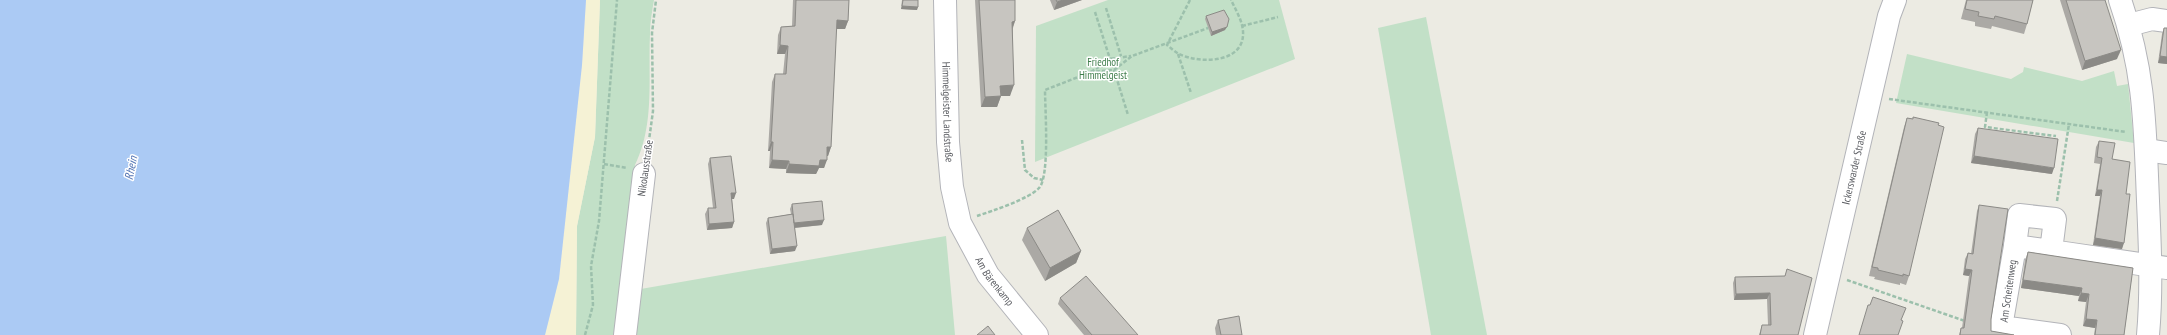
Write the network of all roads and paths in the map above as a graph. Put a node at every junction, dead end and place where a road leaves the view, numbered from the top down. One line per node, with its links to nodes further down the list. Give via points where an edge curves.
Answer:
1 (617, 0): 30 (path)
2 (656, 0): 31 (path, Nikolausstraße, via 652,33 653,110)
3 (945, 0): 34 (street, Himmelgeister Landstraße, via 948,142 952,187)
4 (1190, 0): 15 (path)
5 (1231, 0): 13 (path)
6 (1895, 0): 23 (street, Ickerswarder Straße)
7 (2120, 0): 12 (street)
8 (1106, 8): 17 (path)
9 (1096, 12): 19 (path)
10 (1278, 17): 13 (path)
11 (2167, 21): 12 (street, via 2152,19)
12 (2129, 25): 29 (street, via 2138,59)
13 (1242, 26): 16 (path, via 1243,35 1239,46 1231,54 1220,59 1199,59)
14 (1208, 28): 15 (path)
15 (1167, 45): 16 (path); 18 (path)
16 (1178, 54): 22 (path)
17 (1121, 56): 18 (path); 19 (path)
18 (1132, 56): 20 (path)
19 (1110, 59): 21 (path)
20 (1114, 70): 21 (path); 25 (path)
21 (1091, 72): 32 (path, via 1045,90 1046,158)
22 (1191, 94)
23 (1870, 96): 24 (path); 38 (street, Ickerswarder Straße)
24 (1987, 112): 26 (path); 27 (path, via 1985,127)
25 (1128, 115)
26 (2069, 124): 29 (path); 33 (path)
27 (2056, 136)
28 (1022, 140): 32 (path, via 1025,170 1034,178)
29 (2153, 146): 37 (street)
30 (604, 164): 31 (path); 40 (path, via 599,221 591,266 593,305)
31 (638, 171): 41 (street, Nikolausstraße)
32 (1043, 180): 34 (path, via 1039,188 1033,192)
33 (2055, 219): 35 (street, Am Scheitenweg, via 2019,215); 36 (street)
34 (960, 223): 42 (street, Am Bärenkamp, via 988,275)
35 (2015, 246): 36 (street, Am Scheitenweg); 44 (street, Am Scheitenweg, via 2001,327)
36 (2051, 251): 37 (street, Am Scheitenweg)
37 (2159, 267): 45 (street)
38 (1828, 276): 39 (path, via 1853,281); 43 (street, Ickerswarder Straße)
39 (1967, 321)
40 (585, 335)
41 (625, 335)
42 (1037, 335)
43 (1815, 335)
44 (2060, 335)
45 (2148, 335)

